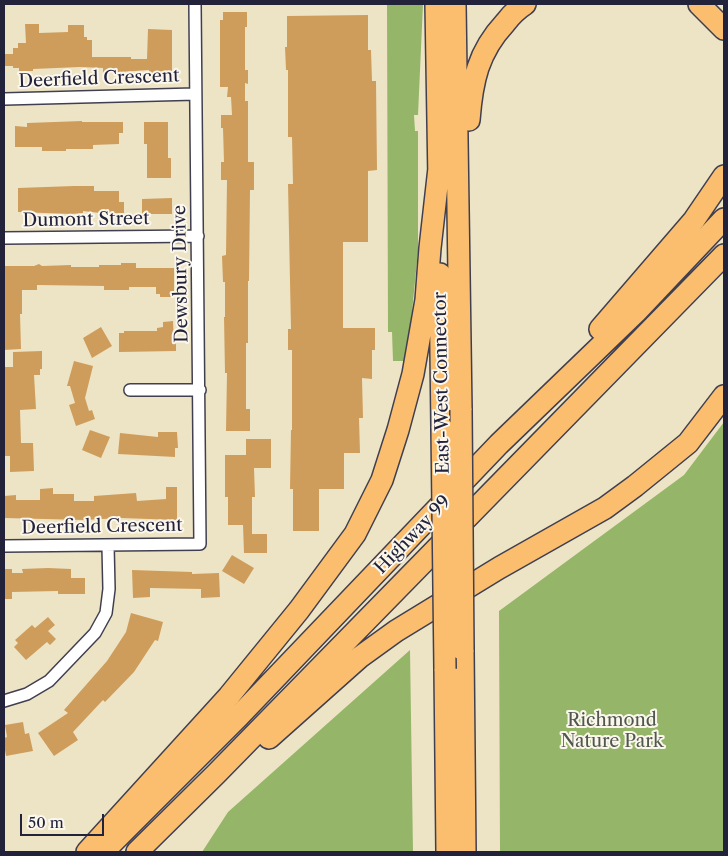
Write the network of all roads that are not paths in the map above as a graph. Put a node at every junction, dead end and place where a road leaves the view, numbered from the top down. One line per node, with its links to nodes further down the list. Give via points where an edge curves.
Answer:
1 (195, 4): 7 (street, Dewsbury Drive)
2 (436, 4): 9 (highway, East-West Connector)
3 (455, 4): 15 (highway, East-West Connector)
4 (525, 4): 15 (highway, via 496,33 480,60 471,92 468,290)
5 (699, 4): 6 (highway)
6 (724, 29)
7 (195, 94): 8 (street, Deerfield Crescent); 12 (street, Dewsbury Drive)
8 (4, 100)
9 (439, 168): 24 (highway, via 426,300 413,374 382,480 355,534 229,696); 28 (highway, East-West Connector, bridge)
10 (724, 176): 19 (highway, via 694,220 663,257)
11 (724, 219): 19 (highway, Highway 99, via 636,312)
12 (198, 236): 13 (street, Dumont Street); 17 (street, Dewsbury Drive)
13 (4, 238)
14 (724, 255): 26 (highway, Highway 99)
15 (460, 372): 29 (highway, East-West Connector, bridge)
16 (130, 390): 17 (street)
17 (200, 390): 20 (street, Dewsbury Drive)
18 (724, 396): 27 (highway, via 688,443 605,508 499,568 360,657)
19 (499, 444): 25 (highway, Highway 99, via 239,716)
20 (200, 544): 22 (street, Deerfield Crescent)
21 (4, 546): 22 (street, Deerfield Crescent)
22 (108, 546): 23 (street, via 106,613 95,633 49,681 28,694)
23 (4, 701)
24 (87, 852)
25 (103, 852)
26 (137, 852)
27 (143, 852)
28 (447, 852)
29 (465, 852)

